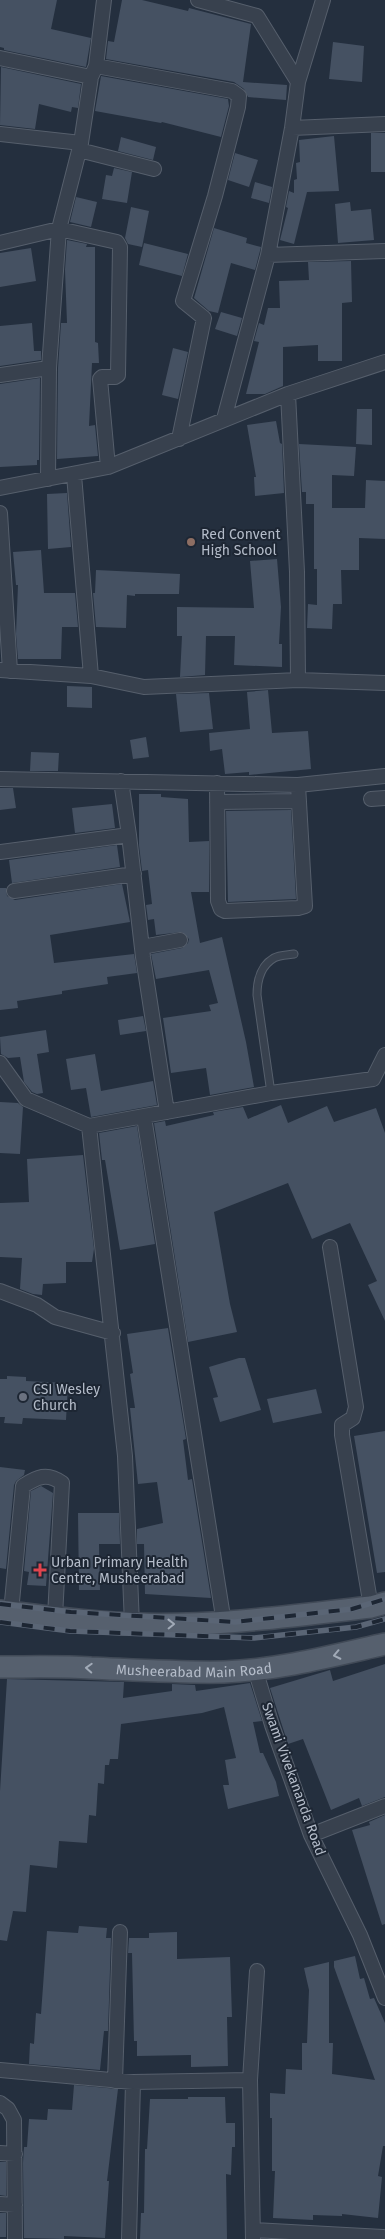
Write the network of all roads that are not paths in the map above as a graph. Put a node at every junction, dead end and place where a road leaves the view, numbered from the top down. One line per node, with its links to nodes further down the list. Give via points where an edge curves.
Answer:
1 (104, 0): 5 (street)
2 (198, 0): 6 (street, via 257,16)
3 (323, 0): 6 (street)
4 (0, 58): 5 (street)
5 (93, 71): 10 (street); 21 (street, via 232,91 239,96 183,301 204,318)
6 (298, 82): 8 (street)
7 (385, 124): 8 (street)
8 (292, 128): 15 (street)
9 (0, 134): 10 (street)
10 (80, 146): 11 (street); 12 (street)
11 (154, 169)
12 (59, 229): 13 (street); 17 (street); 22 (street, via 117,242 120,246 118,375 100,380)
13 (0, 243)
14 (385, 250): 15 (street)
15 (268, 255): 20 (street)
16 (385, 362): 19 (street)
17 (49, 368): 18 (street); 24 (street)
18 (0, 374)
19 (288, 394): 20 (street); 29 (street, via 297,572)
20 (224, 419): 21 (street)
21 (179, 439): 22 (street)
22 (108, 467): 23 (street)
23 (74, 475): 24 (street); 28 (street)
24 (48, 479): 25 (street)
25 (0, 488)
26 (0, 513): 27 (street)
27 (5, 670): 28 (street)
28 (91, 676): 29 (street, via 144,687)
29 (298, 680): 30 (street)
30 (385, 682)
31 (385, 776): 35 (street)
32 (0, 779): 33 (street)
33 (121, 781): 34 (street); 38 (street)
34 (217, 783): 35 (street); 37 (street)
35 (298, 784): 36 (street)
36 (299, 801): 37 (street); 37 (street, via 305,906 225,912 218,901)
37 (217, 802)
38 (129, 836): 39 (street); 40 (street)
39 (0, 852)
40 (134, 874): 41 (street); 43 (street)
41 (14, 891)
42 (180, 940): 43 (street)
43 (142, 947): 49 (street)
44 (294, 954): 48 (lane, via 274,958 261,972 257,982)
45 (385, 1055): 47 (street)
46 (0, 1063): 51 (street, via 26,1099)
47 (379, 1080): 48 (street)
48 (271, 1092): 49 (street)
49 (167, 1112): 50 (street)
50 (144, 1117): 51 (street); 58 (street)
51 (89, 1126): 54 (street)
52 (330, 1247): 55 (street, via 356,1407 353,1418 342,1425 342,1435)
53 (0, 1291): 54 (street, via 37,1304 55,1317)
54 (113, 1334): 59 (street, via 125,1456)
55 (378, 1605): 58 (main road)
56 (6, 1612): 57 (main road); 57 (street, via 23,1486 38,1477 48,1476 62,1483)
57 (55, 1617): 59 (main road)
58 (224, 1623): 59 (main road, one-way to 58)
59 (132, 1624)
60 (385, 1644): 62 (main road, Musheerabad Main Road, one-way to 62, via 312,1661)
61 (0, 1667): 62 (main road, Musheerabad Main Road, one-way to 61, via 142,1672)
62 (256, 1669): 64 (street, Swami Vivekananda Road)
63 (385, 1806): 64 (street)
64 (311, 1835): 67 (street, Swami Vivekananda Road, via 360,1935)
65 (120, 1932): 70 (street)
66 (258, 1971): 69 (street)
67 (385, 1998)
68 (0, 2070): 70 (street)
69 (250, 2080): 71 (street); 77 (street)
70 (115, 2081): 71 (street)
71 (133, 2082): 80 (street)
72 (0, 2103): 74 (street, via 14,2120)
73 (0, 2153): 74 (street)
74 (15, 2154): 76 (street)
75 (0, 2204): 76 (street)
76 (15, 2205): 79 (street)
77 (253, 2234): 78 (street)
78 (384, 2235)
79 (15, 2239)
80 (129, 2239)

